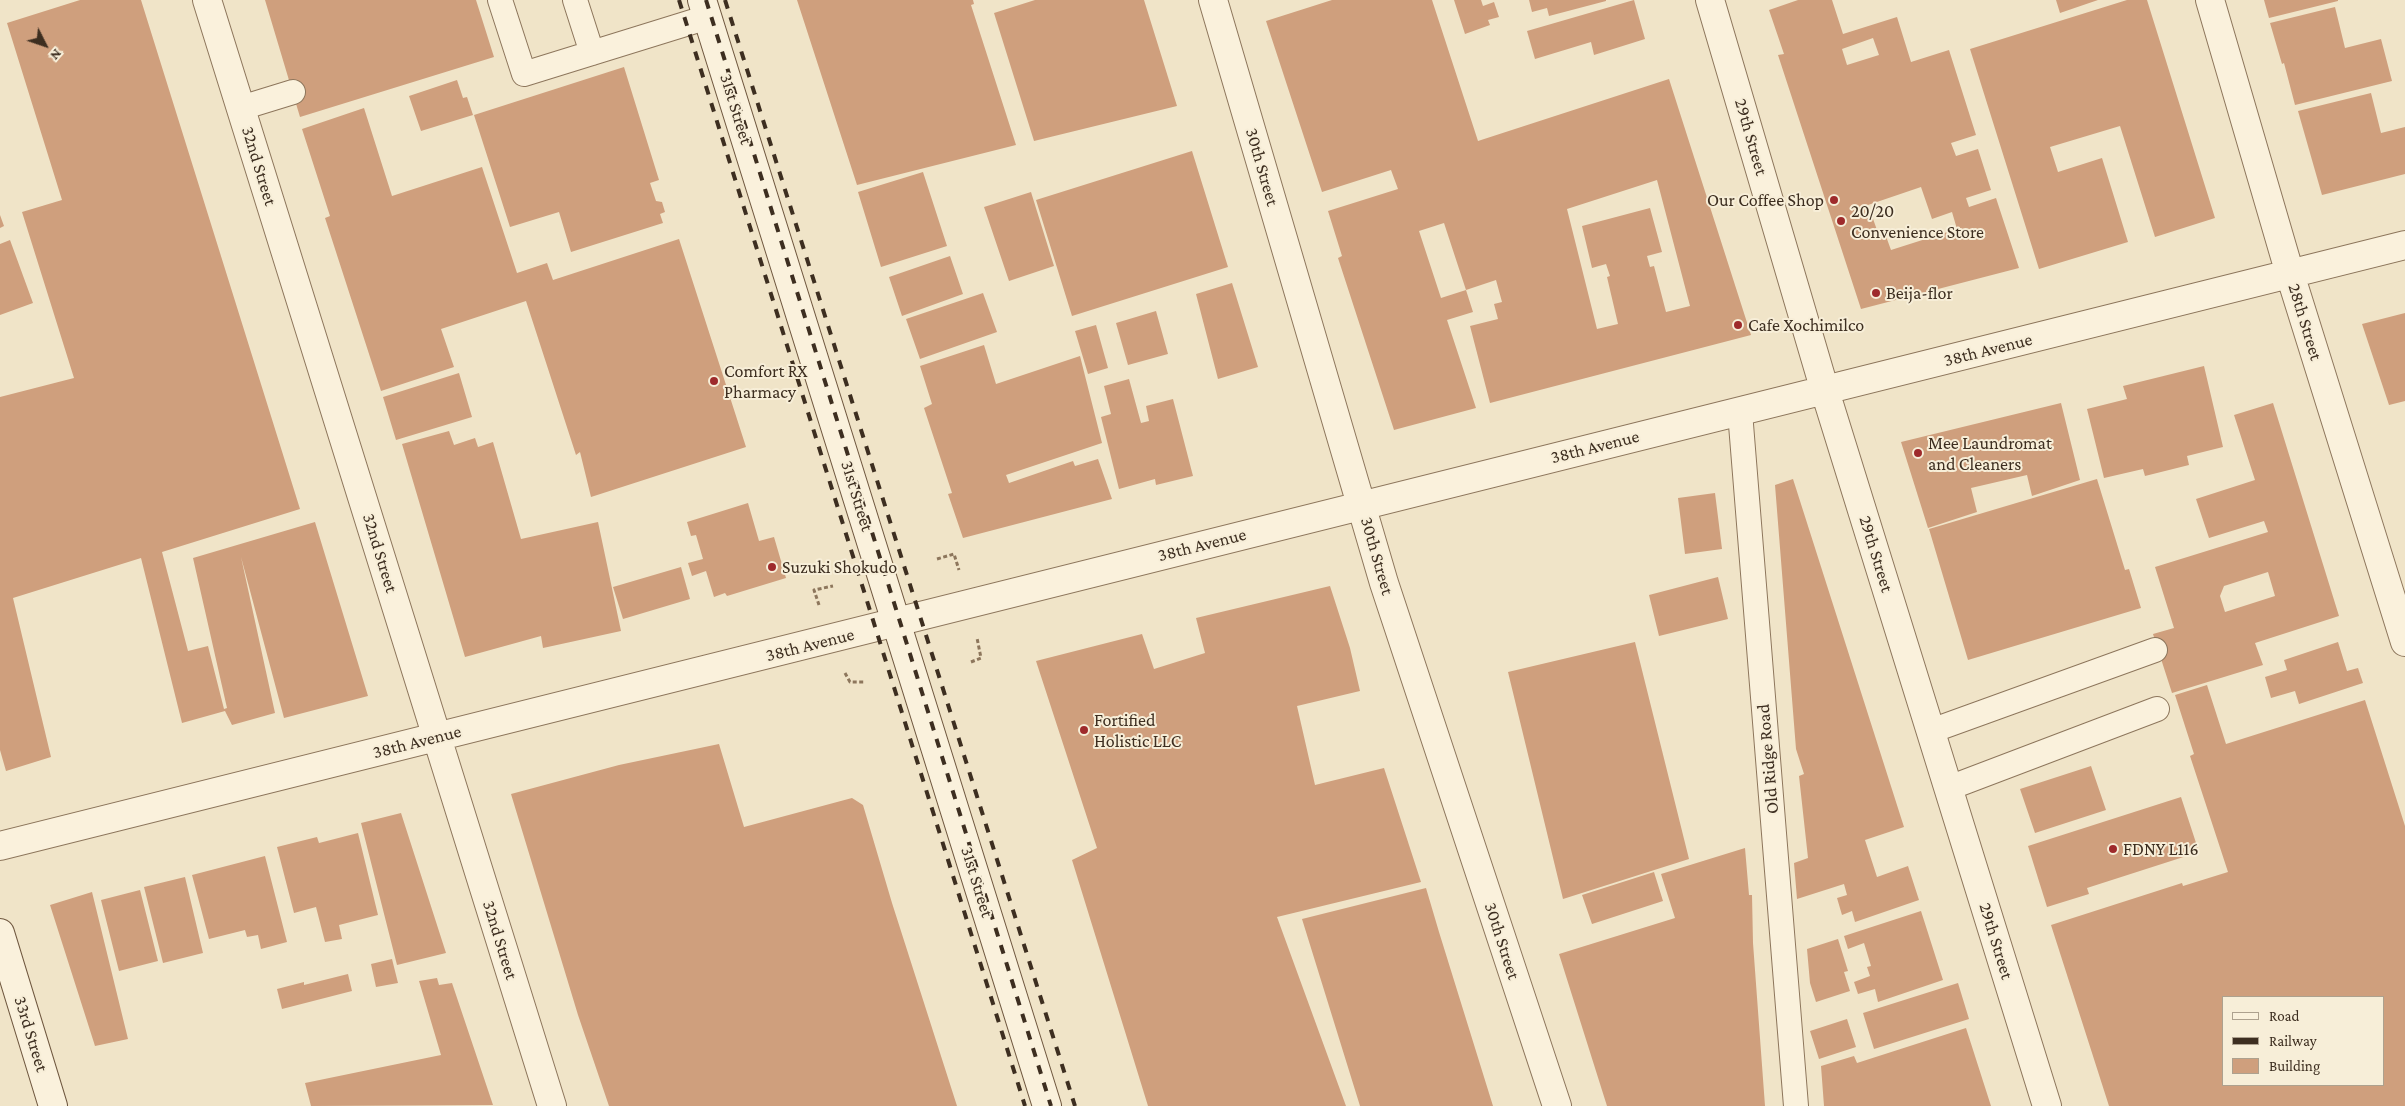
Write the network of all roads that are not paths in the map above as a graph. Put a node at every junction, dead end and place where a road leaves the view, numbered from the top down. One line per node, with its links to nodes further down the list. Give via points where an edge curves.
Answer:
1 (207, 0): 10 (street, 32nd Street)
2 (500, 0): 8 (lane, via 524,74)
3 (575, 0): 8 (lane)
4 (1213, 0): 15 (street, 30th Street)
5 (1710, 0): 13 (street, 29th Street)
6 (2210, 0): 12 (street, 28th Street)
7 (705, 8): 8 (lane); 16 (street, 31st Street)
8 (592, 53)
9 (293, 92): 10 (lane)
10 (241, 108): 21 (street, 32nd Street)
11 (2405, 246): 12 (street, 38th Avenue)
12 (2290, 274): 13 (street, 38th Avenue); 17 (street, 28th Street)
13 (1825, 391): 14 (street, 38th Avenue); 20 (street, 29th Street)
14 (1740, 412): 15 (street, 38th Avenue); 29 (lane, Old Ridge Road)
15 (1362, 504): 16 (street, 38th Avenue); 28 (street, 30th Street, via 1384,583)
16 (896, 624): 21 (street, 38th Avenue); 27 (street, 31st Street)
17 (2405, 642)
18 (2155, 650): 20 (lane)
19 (2157, 709): 22 (lane)
20 (1931, 732): 22 (street, 29th Street)
21 (437, 736): 23 (street, 38th Avenue); 26 (street, 32nd Street)
22 (1948, 788): 30 (street, 29th Street)
23 (0, 846)
24 (0, 933): 25 (street, 33rd Street)
25 (53, 1106)
26 (552, 1106)
27 (1046, 1106)
28 (1557, 1106)
29 (1796, 1106)
30 (2047, 1106)

